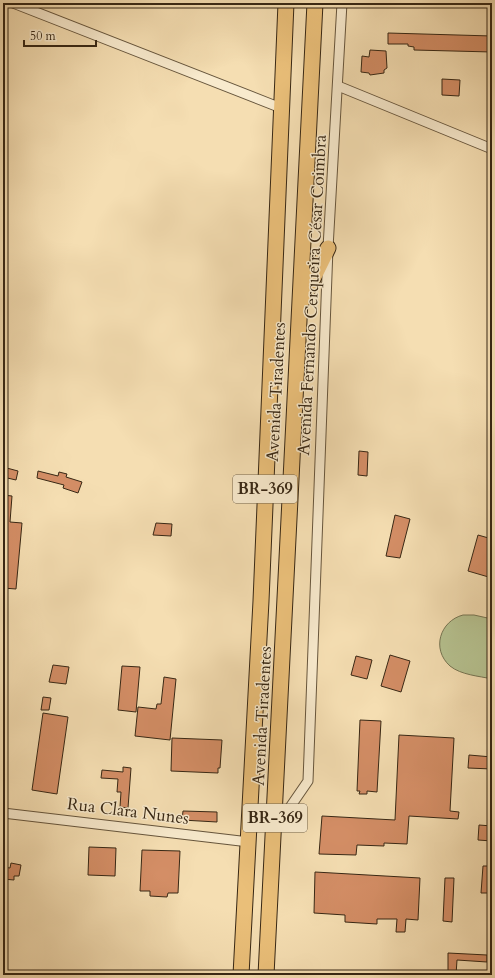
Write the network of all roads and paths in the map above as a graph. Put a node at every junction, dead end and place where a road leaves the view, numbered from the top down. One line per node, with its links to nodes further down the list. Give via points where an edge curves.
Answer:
1 (13, 3): 6 (street)
2 (286, 3): 6 (highway, Avenida Tiradentes / BR-369)
3 (315, 3): 9 (highway, Avenida Tiradentes / BR-369)
4 (342, 3): 5 (street, Avenida Fernando Cerqueira César Coimbra)
5 (338, 86): 7 (street); 8 (street, Avenida Fernando Cerqueira César Coimbra)
6 (281, 108): 12 (highway, Avenida Tiradentes / BR-369)
7 (492, 149)
8 (328, 248): 9 (highway); 11 (street, Avenida Fernando Cerqueira César Coimbra, via 308,781)
9 (299, 307): 11 (highway, Avenida Tiradentes / BR-369)
10 (3, 813): 12 (street, Rua Clara Nunes)
11 (275, 830): 14 (highway, Avenida Tiradentes / BR-369)
12 (249, 842): 13 (highway, Avenida Tiradentes / BR-369)
13 (241, 975)
14 (266, 975)

